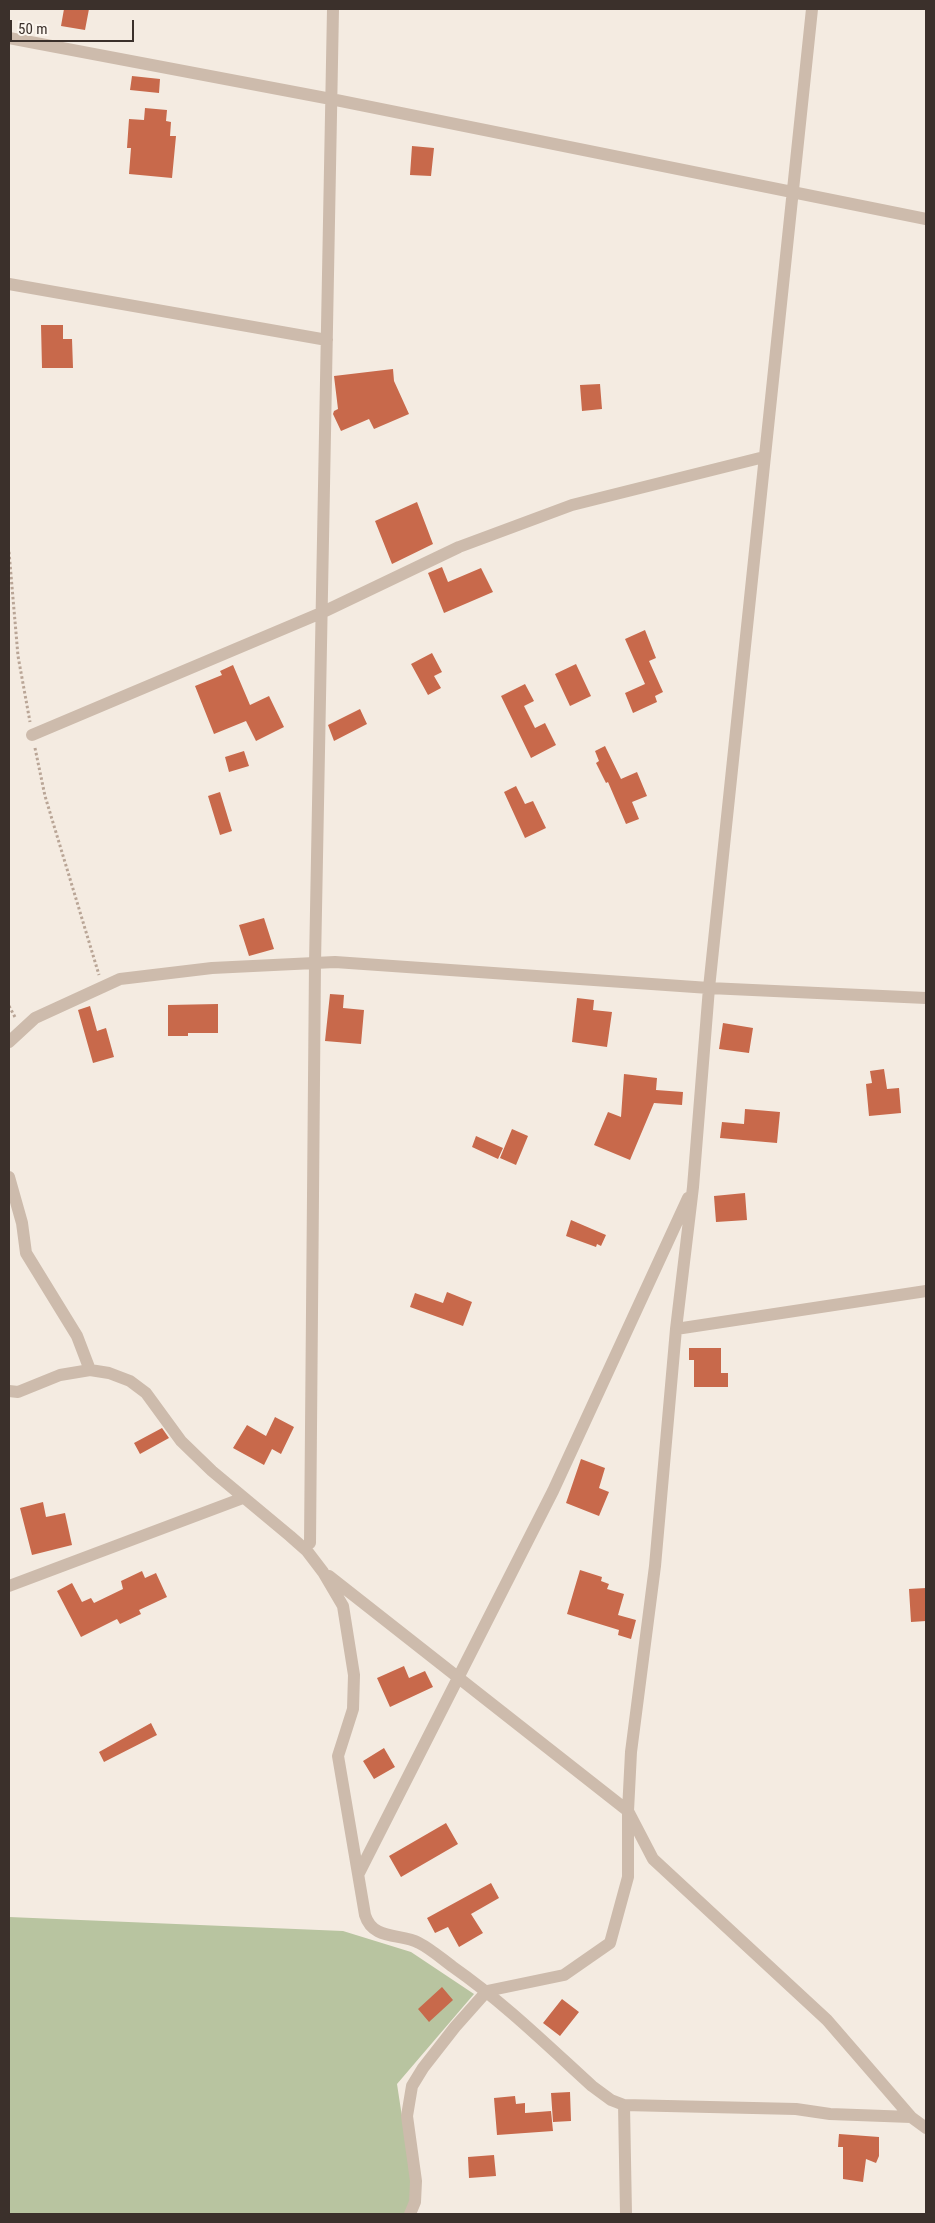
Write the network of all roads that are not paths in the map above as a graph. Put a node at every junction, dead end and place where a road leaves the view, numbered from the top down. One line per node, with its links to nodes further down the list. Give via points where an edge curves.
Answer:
1 (333, 9): 4 (street)
2 (812, 9): 5 (street)
3 (9, 38): 4 (street)
4 (331, 99): 5 (street); 8 (street)
5 (792, 192): 6 (street); 9 (street)
6 (926, 219)
7 (9, 284): 8 (street)
8 (327, 340): 10 (street)
9 (764, 457): 10 (street, via 572,505 459,547); 13 (street)
10 (322, 613): 11 (street); 12 (street)
11 (32, 736)
12 (314, 963): 13 (street); 15 (street, via 203,969 120,979 35,1018); 23 (street)
13 (709, 988): 14 (street); 17 (street)
14 (926, 998)
15 (9, 1042)
16 (9, 1178): 20 (street, via 22,1223 26,1253 77,1336)
17 (693, 1187): 19 (street); 26 (street, via 553,1491)
18 (926, 1291): 19 (street)
19 (676, 1329): 27 (street, via 655,1566 632,1752)
20 (90, 1370): 21 (street, via 60,1375 18,1392); 22 (street, via 130,1381 146,1393 181,1441)
21 (9, 1391)
22 (243, 1498): 24 (street, via 307,1551); 25 (street)
23 (310, 1544)
24 (323, 1572): 26 (street); 28 (street, via 343,1606 354,1675 353,1710 338,1756)
25 (9, 1586)
26 (458, 1678): 27 (street); 28 (street)
27 (628, 1812): 29 (street, via 628,1877 610,1943 564,1976); 31 (street, via 653,1859 827,2020)
28 (359, 1873): 29 (street, via 365,1915 370,1925 388,1936 418,1942)
29 (488, 1991): 30 (street, via 592,2086); 33 (street, via 444,2041 412,2086 407,2116 416,2182 415,2202)
30 (624, 2105): 31 (street, via 772,2108); 34 (street)
31 (912, 2117): 32 (street)
32 (926, 2128)
33 (410, 2214)
34 (626, 2214)

